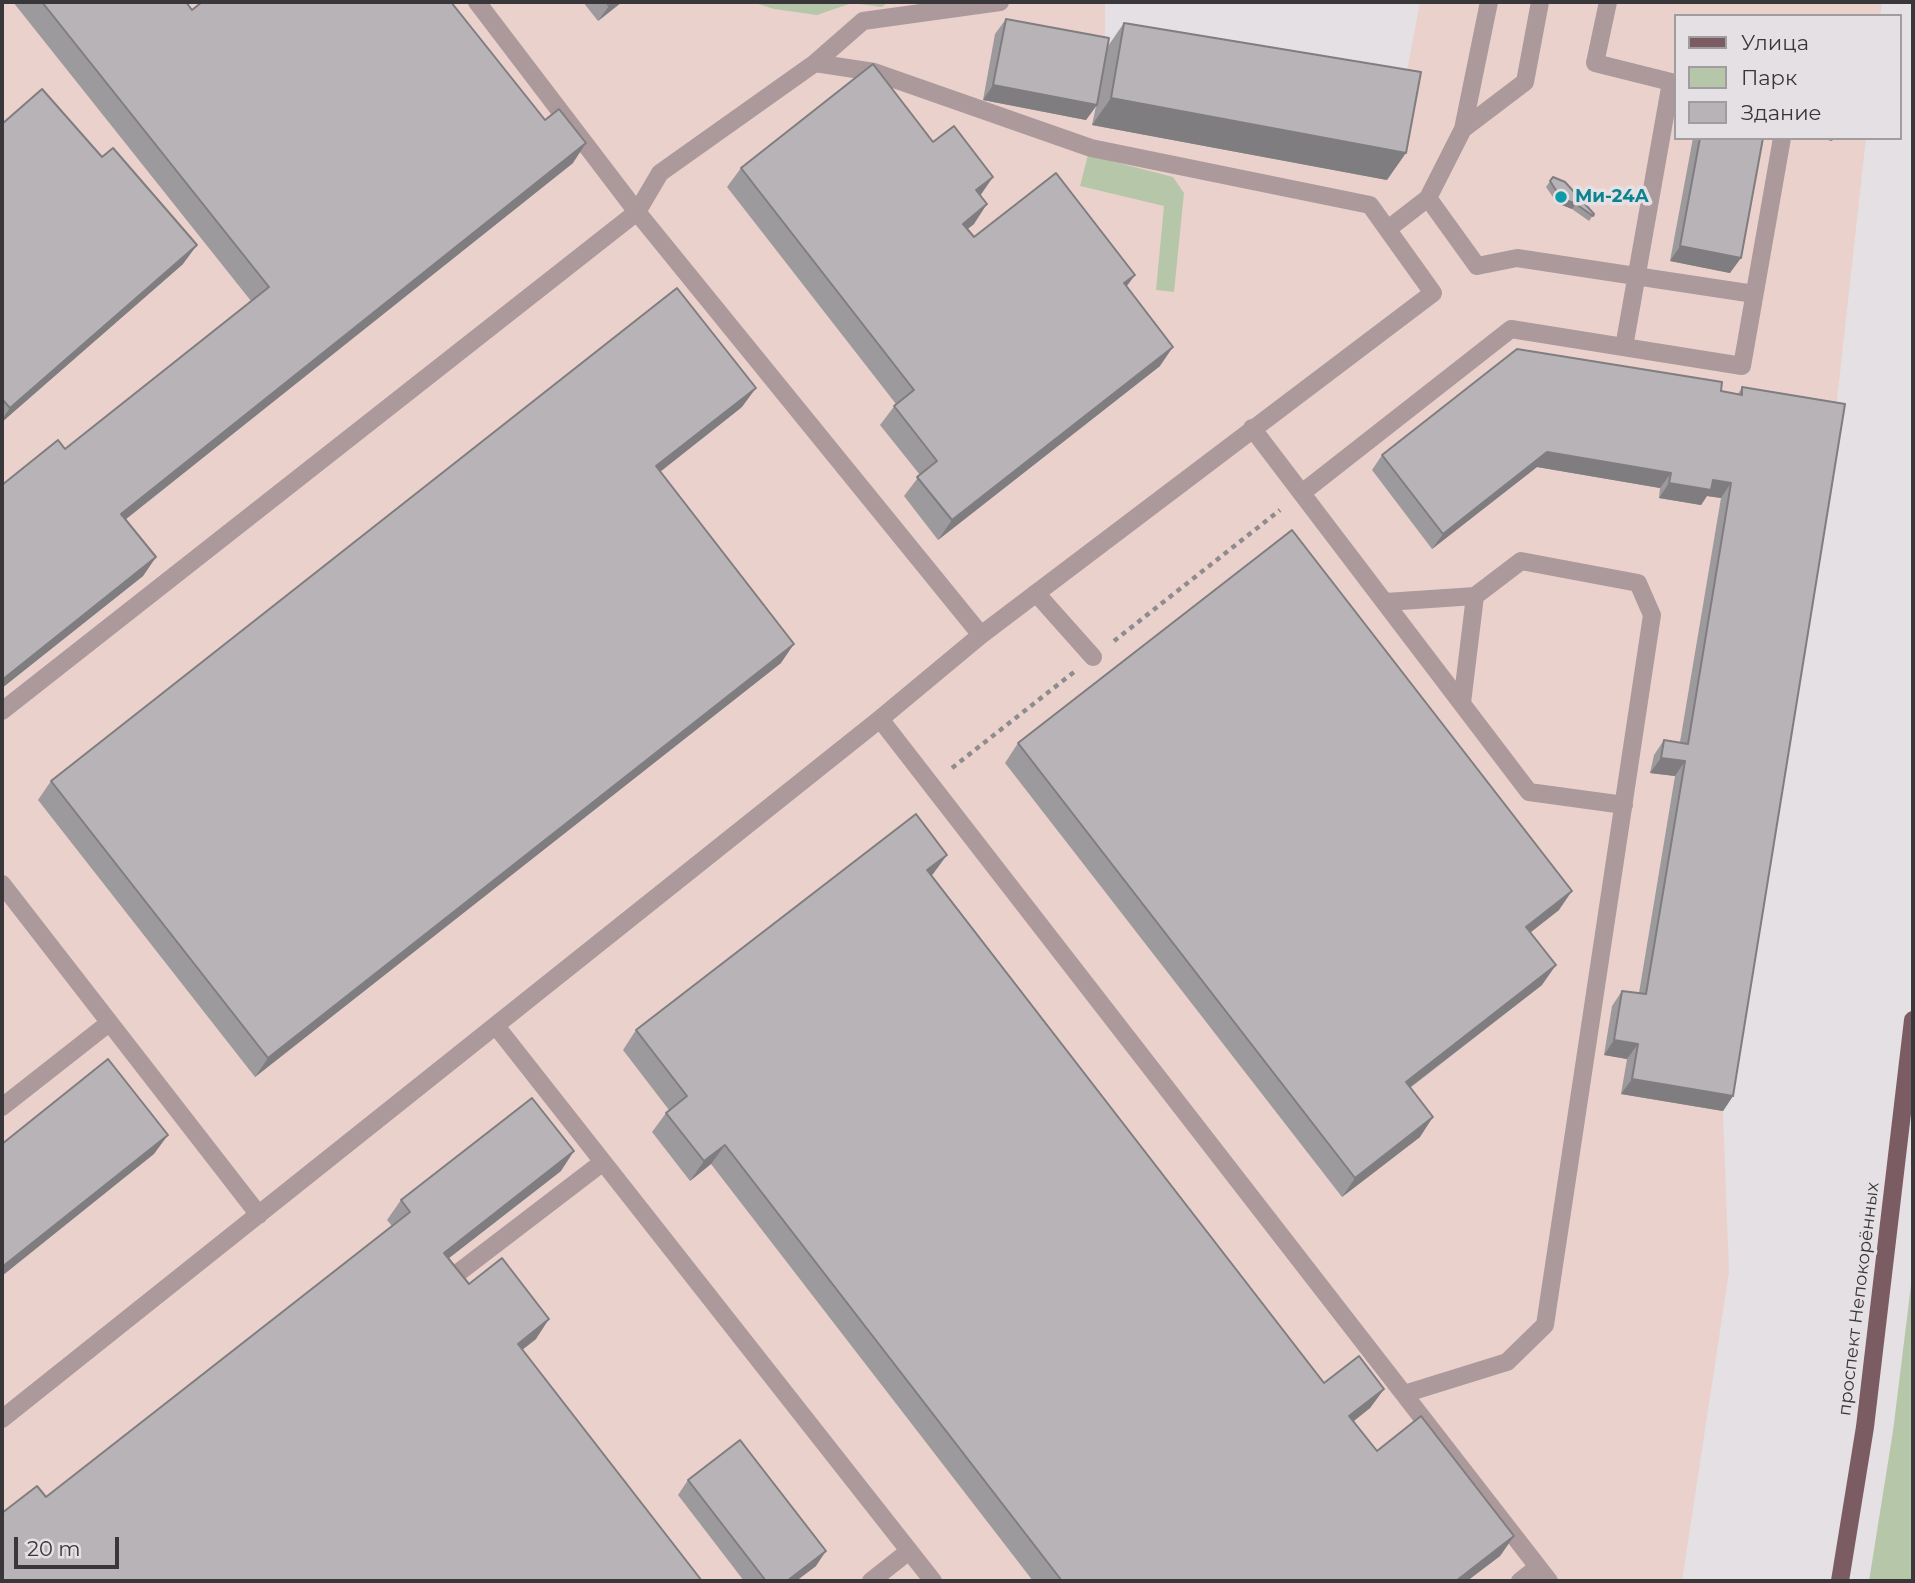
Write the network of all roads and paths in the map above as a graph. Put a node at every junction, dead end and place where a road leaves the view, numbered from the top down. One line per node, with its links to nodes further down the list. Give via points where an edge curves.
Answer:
1 (477, 2): 11 (lane)
2 (1000, 2): 6 (lane, via 863,21)
3 (1489, 2): 8 (lane)
4 (1540, 2): 8 (lane, via 1525,82)
5 (1608, 2): 7 (lane, via 1595,63)
6 (815, 63): 11 (lane, via 660,173); 12 (lane, via 874,72 1091,148 1370,205)
7 (1673, 82): 13 (lane)
8 (1463, 129): 10 (lane)
9 (1782, 140): 14 (lane)
10 (1428, 198): 12 (lane); 13 (lane, via 1477,266 1517,258)
11 (637, 212): 21 (lane); 24 (lane)
12 (1388, 229): 16 (lane, via 1433,293)
13 (1635, 275): 14 (lane); 15 (lane)
14 (1754, 294): 15 (lane, via 1742,366)
15 (1624, 347): 17 (lane, via 1511,329)
16 (1252, 428): 17 (lane); 18 (lane)
17 (1303, 492): 20 (lane); 22 (path)
18 (1036, 593): 21 (lane); 22 (lane)
19 (1475, 596): 20 (lane); 23 (lane); 27 (lane, via 1521,561 1638,583 1652,615)
20 (1386, 602): 23 (lane)
21 (981, 635): 25 (lane)
22 (1093, 657): 26 (path)
23 (1462, 703): 27 (lane, via 1529,792)
24 (2, 711)
25 (880, 719): 26 (lane); 31 (lane)
26 (931, 785): 36 (lane)
27 (1624, 804): 36 (lane, via 1545,1325 1507,1362)
28 (2, 884): 30 (lane)
29 (1913, 1020): 44 (main road, проспект Непокорённых, via 1865,1427)
30 (109, 1023): 32 (lane); 34 (lane)
31 (496, 1026): 33 (lane); 34 (lane)
32 (2, 1107)
33 (603, 1162): 35 (lane); 38 (lane)
34 (259, 1215): 37 (lane)
35 (450, 1279)
36 (1404, 1394): 39 (lane)
37 (2, 1419)
38 (909, 1551): 40 (lane); 41 (lane)
39 (1538, 1567): 42 (lane); 43 (lane)
40 (871, 1581)
41 (933, 1581)
42 (1520, 1581)
43 (1549, 1581)
44 (1840, 1581)

